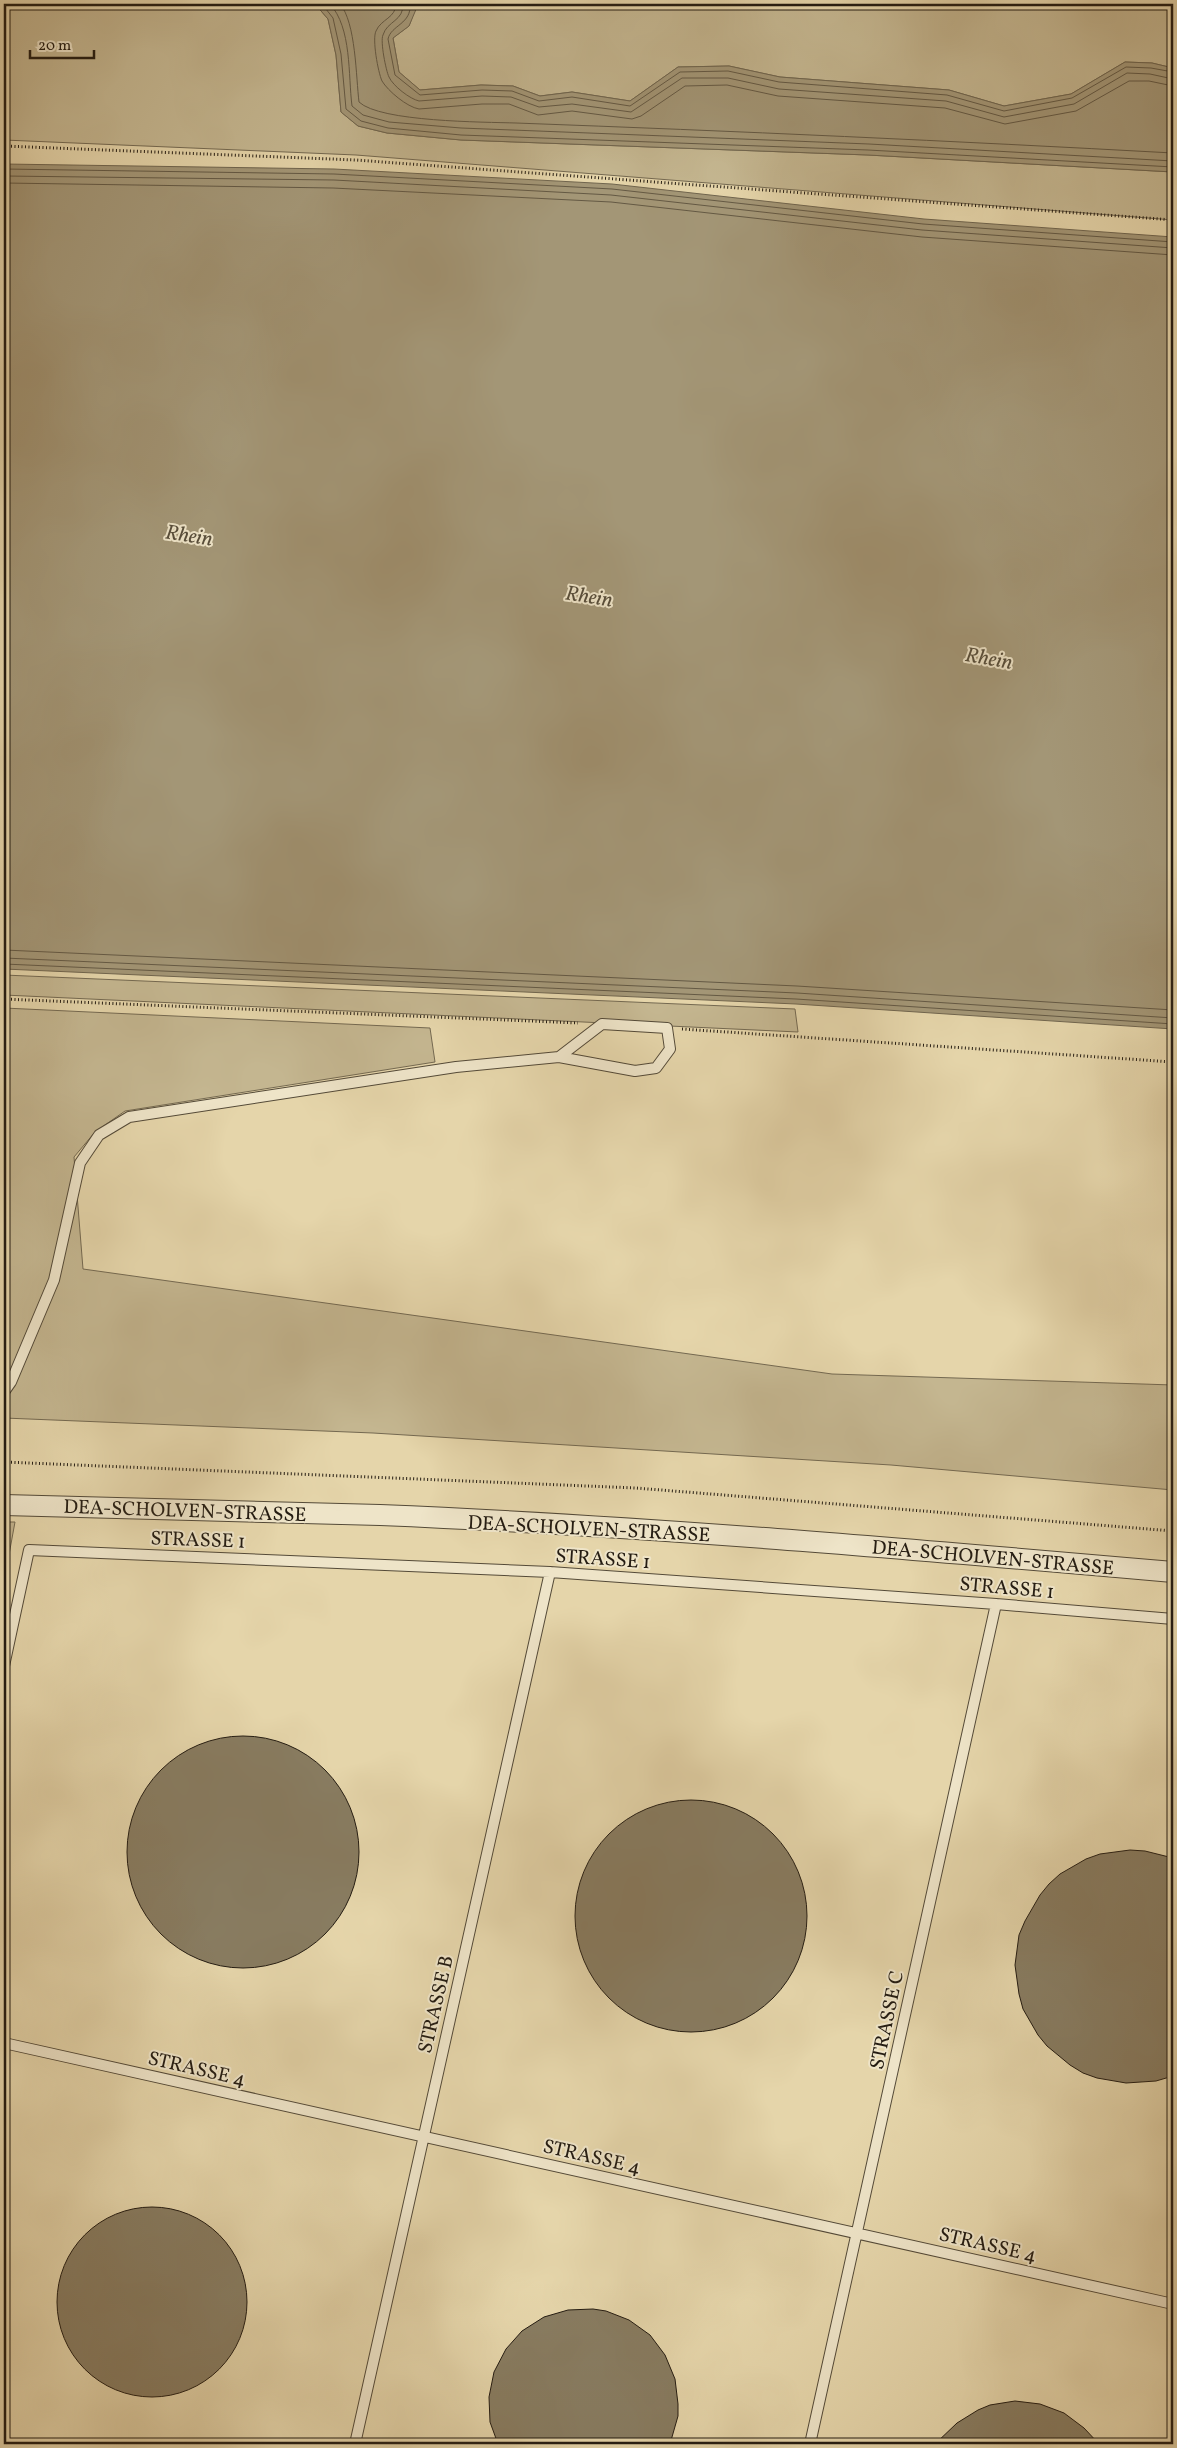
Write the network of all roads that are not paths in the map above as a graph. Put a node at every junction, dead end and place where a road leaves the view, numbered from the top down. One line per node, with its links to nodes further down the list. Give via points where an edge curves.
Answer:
1 (559, 1057): 1 (lane, via 635,1071 656,1068 670,1049 667,1028 602,1024); 2 (lane, via 456,1067 129,1117 99,1134 80,1163 54,1280)
2 (4, 1392)
3 (4, 1505): 5 (street, DEA-SCHOLVEN-STRASSE, via 381,1516 630,1529)
4 (550, 1572): 6 (lane, STRASSE 1); 8 (lane, STRASSE 1, via 29,1550); 10 (lane, STRASSE B)
5 (1173, 1572)
6 (996, 1604): 7 (lane, STRASSE 1); 11 (lane, STRASSE C)
7 (1173, 1619)
8 (4, 1666)
9 (4, 2043): 10 (lane, STRASSE 4)
10 (423, 2136): 11 (lane, STRASSE 4); 13 (lane, STRASSE B)
11 (858, 2233): 12 (lane, STRASSE 4); 14 (lane, STRASSE C)
12 (1173, 2304)
13 (355, 2444)
14 (810, 2444)

